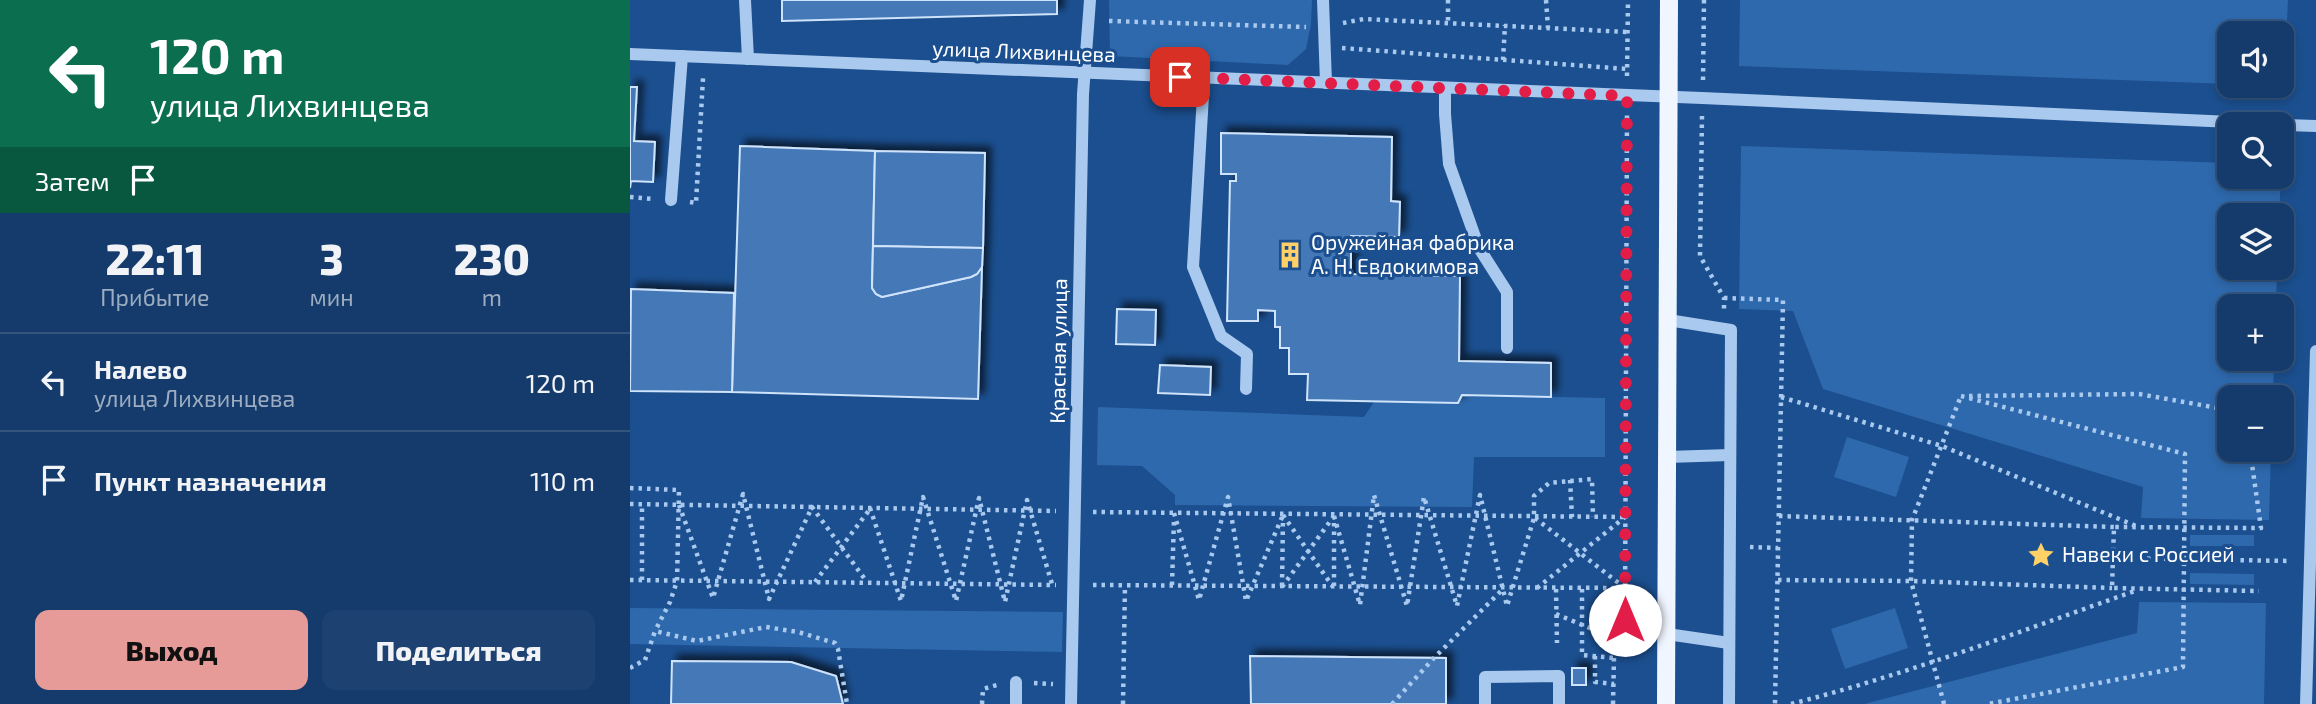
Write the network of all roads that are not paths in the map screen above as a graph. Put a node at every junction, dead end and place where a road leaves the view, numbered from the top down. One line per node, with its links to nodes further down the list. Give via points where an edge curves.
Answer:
1 (745, 0): 8 (street)
2 (1090, 0): 9 (street, Красная улица)
3 (1323, 0): 4 (street); 11 (street)
4 (1331, 0)
5 (1670, 0): 13 (main road)
6 (630, 54): 7 (street, улица Лихвинцева)
7 (682, 57): 8 (street, улица Лихвинцева); 17 (street)
8 (748, 59): 9 (street, улица Лихвинцева)
9 (1084, 74): 10 (street, улица Лихвинцева); 28 (street, Красная улица)
10 (1203, 78): 11 (street, улица Лихвинцева); 21 (street, via 1193,267 1222,336 1247,354)
11 (1326, 83): 12 (street, улица Лихвинцева)
12 (1445, 88): 13 (street, улица Лихвинцева); 19 (street, via 1449,164 1479,247 1507,292)
13 (1669, 98): 14 (street, улица Лихвинцева); 18 (main road)
14 (2217, 121)
15 (2294, 125): 16 (street)
16 (2316, 126)
17 (671, 200)
18 (1668, 320): 22 (street, via 1731,330); 23 (main road)
19 (1507, 348)
20 (2316, 351): 33 (street)
21 (1246, 389)
22 (1730, 455): 23 (street); 25 (street)
23 (1667, 457): 24 (main road)
24 (1667, 634): 25 (street); 31 (main road)
25 (1729, 643): 32 (street)
26 (1016, 682): 27 (street)
27 (1016, 704)
28 (1070, 704)
29 (1485, 704): 30 (street, via 1485,677 1559,676)
30 (1559, 704)
31 (1666, 704)
32 (1729, 704)
33 (2306, 704)

